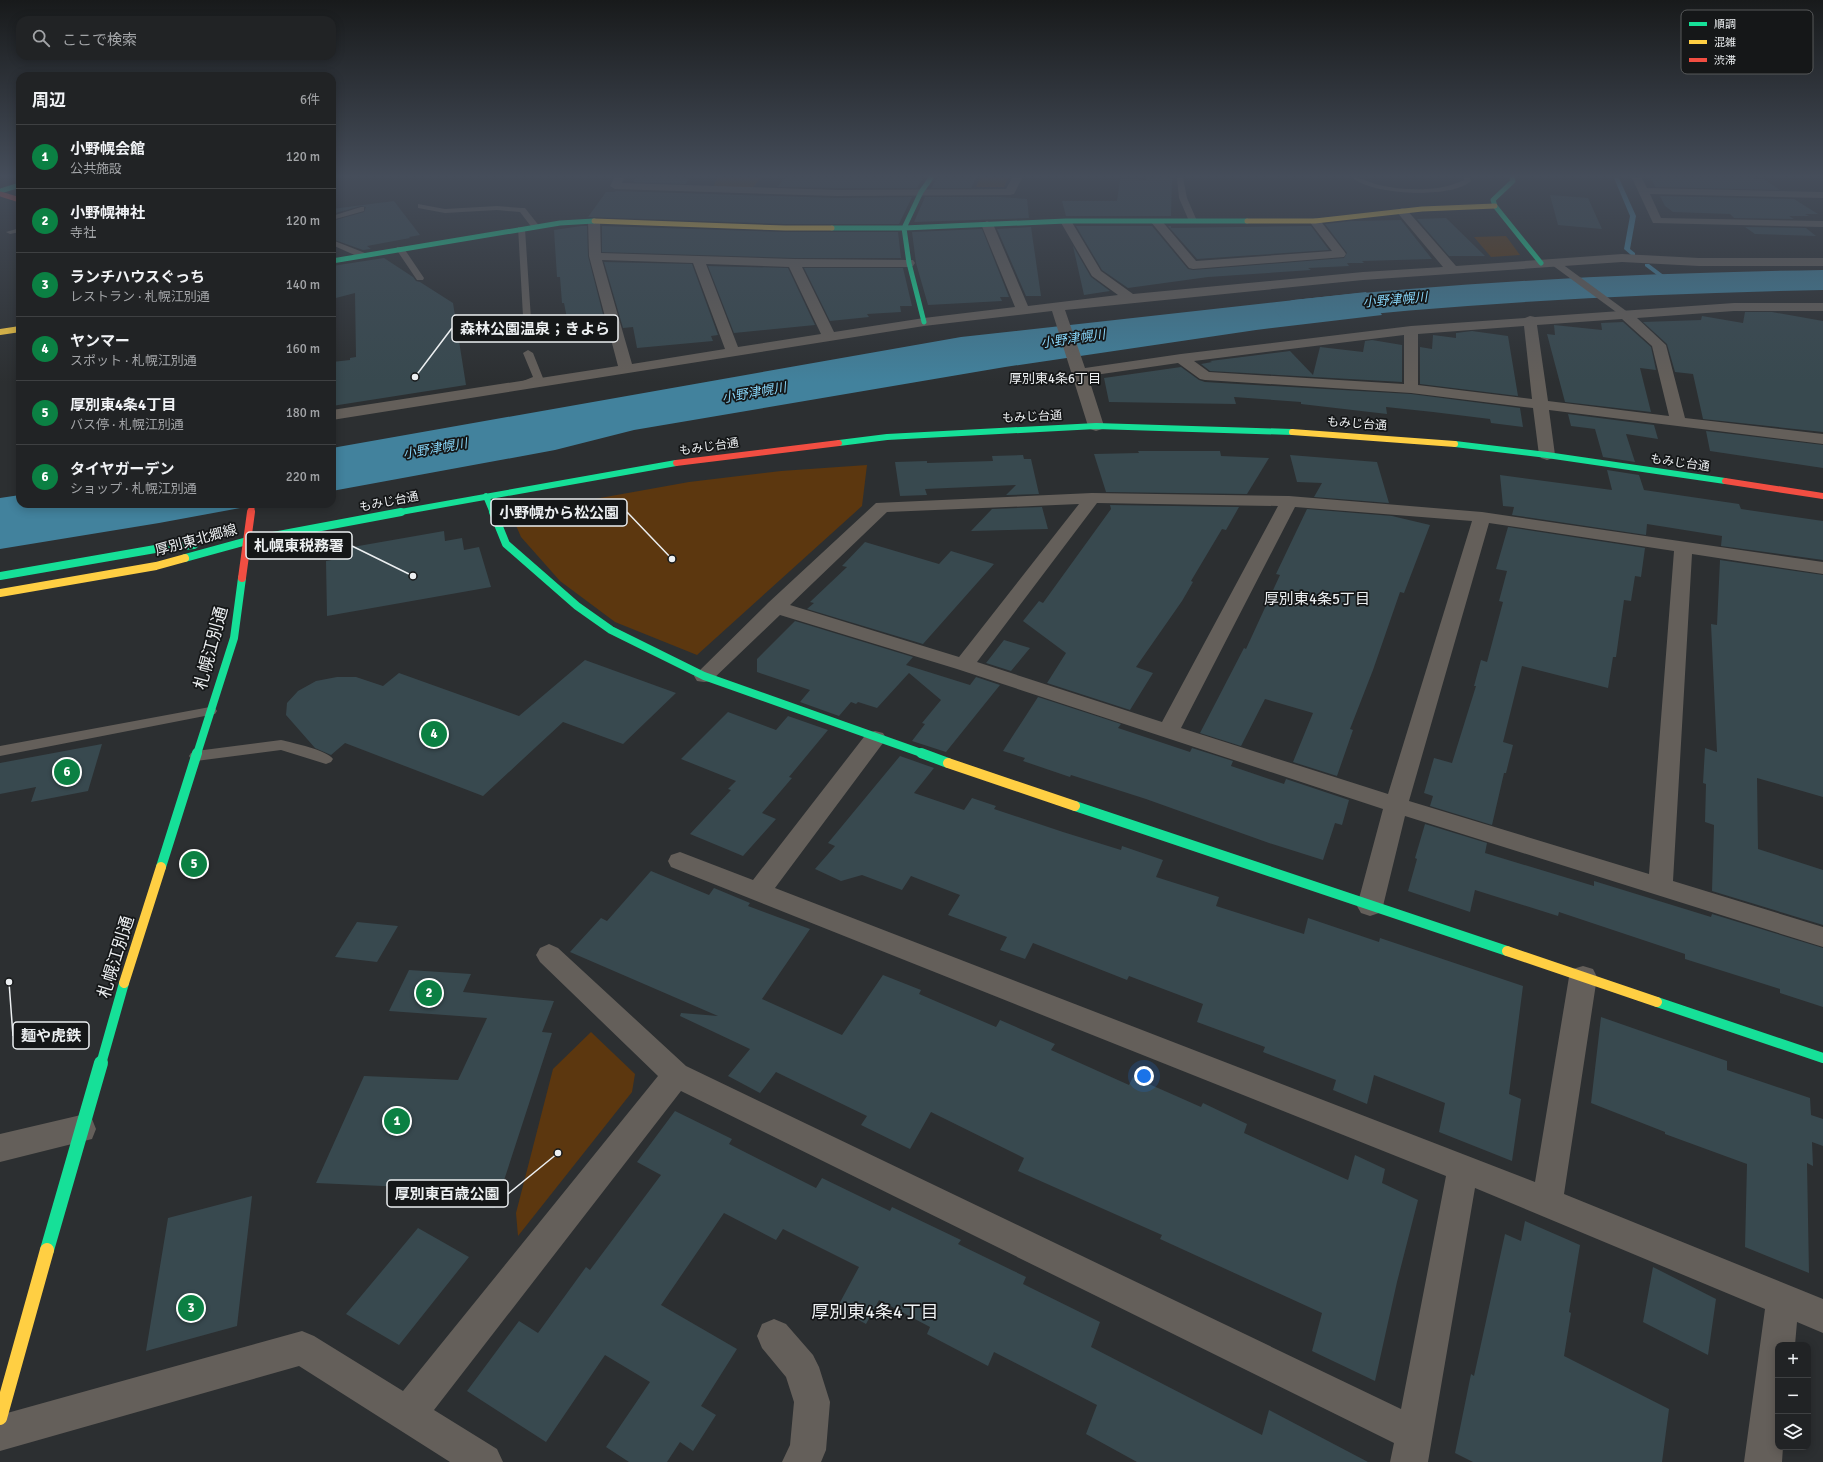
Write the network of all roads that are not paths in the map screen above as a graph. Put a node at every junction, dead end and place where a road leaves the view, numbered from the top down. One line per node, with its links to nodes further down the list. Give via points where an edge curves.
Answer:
1 (341, 246): 13 (lane)
2 (417, 246): 12 (main road)
3 (522, 246): 34 (lane)
4 (595, 246): 14 (street)
5 (907, 246): 20 (main road)
6 (996, 246): 27 (street)
7 (1081, 246): 24 (street, via 1096,273)
8 (1178, 246): 9 (street, via 1193,265 1340,254)
9 (1334, 246)
10 (1432, 246): 22 (street)
11 (1527, 246): 21 (main road)
12 (400, 249): 13 (main road); 23 (lane)
13 (362, 256): 15 (main road)
14 (595, 256): 16 (street); 39 (street)
15 (336, 260)
16 (698, 260): 19 (street); 36 (street)
17 (1555, 262): 18 (street, via 1622,258 1699,262); 21 (street); 28 (lane)
18 (1823, 262)
19 (794, 263): 20 (street); 35 (street)
20 (909, 263): 30 (main road)
21 (1541, 263): 22 (street)
22 (1451, 268): 24 (street)
23 (420, 278)
24 (1130, 298): 25 (street)
25 (1057, 307): 27 (street); 40 (street)
26 (1823, 307): 28 (street, via 1734,307)
27 (1023, 311): 30 (street)
28 (1626, 315): 29 (street); 45 (street, via 1659,346)
29 (1530, 320): 32 (street); 43 (street)
30 (924, 322): 35 (street)
31 (16, 330): 33 (main road)
32 (1411, 330): 38 (street); 42 (street)
33 (0, 332)
34 (528, 334)
35 (829, 337): 36 (street)
36 (733, 351): 39 (street)
37 (528, 353): 41 (lane, via 538,378)
38 (1181, 358): 40 (street); 42 (street, via 1205,376)
39 (626, 368): 41 (street)
40 (1080, 373): 46 (street)
41 (522, 385): 44 (street)
42 (1412, 389): 43 (street)
43 (1541, 405): 45 (street); 48 (street)
44 (336, 414)
45 (1678, 421): 47 (street)
46 (1096, 426): 48 (main road, もみじ台通, via 1311,433 1435,441); 49 (main road, もみじ台通, via 887,437 691,461)
47 (1823, 439)
48 (1547, 455): 50 (main road, もみじ台通)
49 (486, 496): 55 (main road, もみじ台通); 62 (main road, via 506,544 577,606 611,630)
50 (1823, 496)
51 (1092, 498): 52 (street); 60 (street, via 882,507); 61 (street)
52 (1289, 501): 54 (street); 64 (street)
53 (252, 508): 55 (main road, 札幌江別通)
54 (1482, 517): 56 (street); 69 (street)
55 (247, 541): 58 (main road, 厚別東北郷線, via 161,548); 59 (main road, 厚別東北郷線, via 156,566); 63 (main road, 札幌江別通, via 234,638)
56 (1683, 547): 57 (street); 71 (street)
57 (1823, 568)
58 (0, 576)
59 (0, 593)
60 (775, 607): 61 (street); 62 (street)
61 (964, 665): 64 (street)
62 (704, 676): 65 (main road)
63 (210, 711): 66 (lane); 67 (main road, 札幌江別通)
64 (1168, 730): 69 (street)
65 (875, 738): 72 (street); 73 (main road)
66 (0, 751)
67 (196, 756): 68 (lane, via 281,745); 79 (main road, 札幌江別通, via 121,992)
68 (326, 759)
69 (1396, 805): 71 (street); 73 (street)
70 (680, 861): 72 (street)
71 (1660, 888): 74 (street)
72 (758, 892): 81 (street)
73 (1370, 906): 76 (main road)
74 (1823, 937)
75 (549, 955): 78 (street)
76 (1583, 976): 77 (main road); 82 (street)
77 (1823, 1058)
78 (676, 1075): 86 (street); 89 (street)
79 (81, 1129): 80 (street); 87 (main road, 札幌江別通)
80 (0, 1148)
81 (1463, 1168): 82 (street); 89 (street)
82 (1547, 1203): 83 (street)
83 (1783, 1301): 84 (street); 92 (street)
84 (1823, 1316)
85 (774, 1336): 91 (street, via 801,1367 812,1402 808,1450)
86 (407, 1415): 88 (street, via 302,1348); 90 (street)
87 (0, 1418)
88 (0, 1432)
89 (1412, 1448)
90 (484, 1462)
91 (801, 1462)
92 (1763, 1462)

